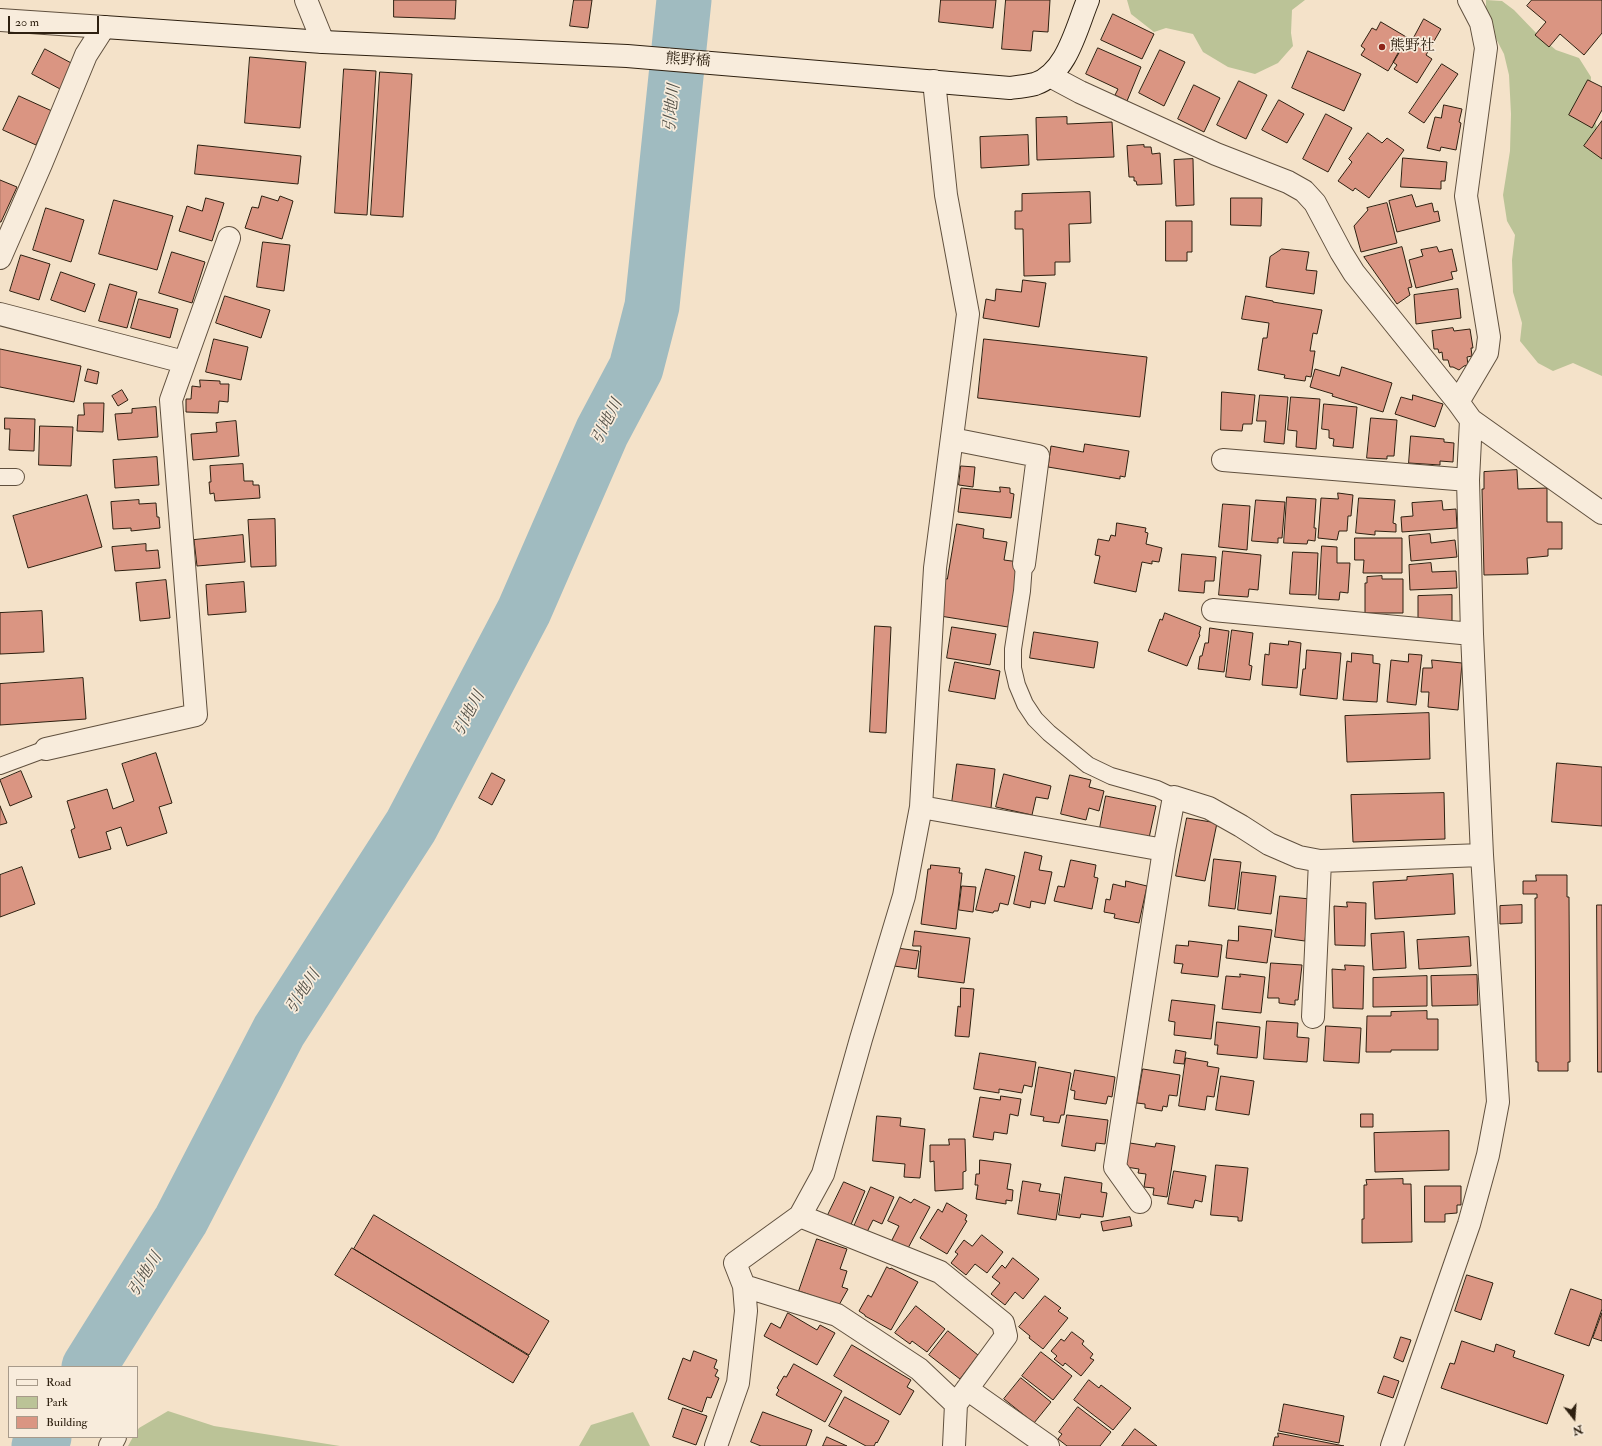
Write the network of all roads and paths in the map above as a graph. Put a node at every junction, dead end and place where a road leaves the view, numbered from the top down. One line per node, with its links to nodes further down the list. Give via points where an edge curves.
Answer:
1 (306, 0): 6 (street)
2 (1088, 0): 7 (street, via 1065,57)
3 (1469, 0): 13 (street, via 1481,23 1486,48 1466,196 1489,337 1487,353)
4 (0, 20): 5 (street, 熊野橋)
5 (104, 27): 6 (street, 熊野橋); 10 (street, via 86,55)
6 (323, 42): 8 (street, 熊野橋, via 647,58)
7 (1050, 76): 8 (street, 熊野橋, via 1035,84 1010,88); 13 (street, via 1216,154 1288,182 1304,191 1315,203 1354,273)
8 (934, 81): 15 (street, via 946,195 968,314)
9 (229, 238): 12 (street)
10 (0, 258)
11 (0, 314): 12 (street)
12 (184, 362): 22 (street, via 171,400 196,715)
13 (1458, 402): 14 (street)
14 (1471, 420): 17 (street); 18 (street)
15 (952, 439): 19 (street, via 1038,456); 25 (street, via 935,568)
16 (1222, 460): 17 (street)
17 (1468, 480): 21 (street)
18 (1602, 513)
19 (1024, 564): 24 (lane, via 1013,668 1025,704 1049,734 1088,765 1111,776 1157,789)
20 (1213, 610): 21 (street)
21 (1472, 634): 27 (street)
22 (46, 749): 23 (lane)
23 (0, 766)
24 (1174, 797): 26 (street); 28 (street, via 1209,808 1269,844 1299,857)
25 (921, 807): 26 (street); 31 (street, via 904,896 823,1174)
26 (1164, 850): 30 (street, via 1116,1167)
27 (1482, 855): 28 (street); 37 (street, via 1498,1102 1488,1155 1469,1224)
28 (1320, 860): 29 (street)
29 (1313, 1017)
30 (1140, 1202)
31 (800, 1216): 32 (street, via 735,1264); 33 (street, via 940,1272 1003,1323 1006,1336)
32 (744, 1286): 33 (street, via 838,1315); 34 (street, via 746,1311 738,1382)
33 (962, 1396): 35 (street); 36 (street)
34 (716, 1446)
35 (954, 1446)
36 (1048, 1446)
37 (1392, 1446)

